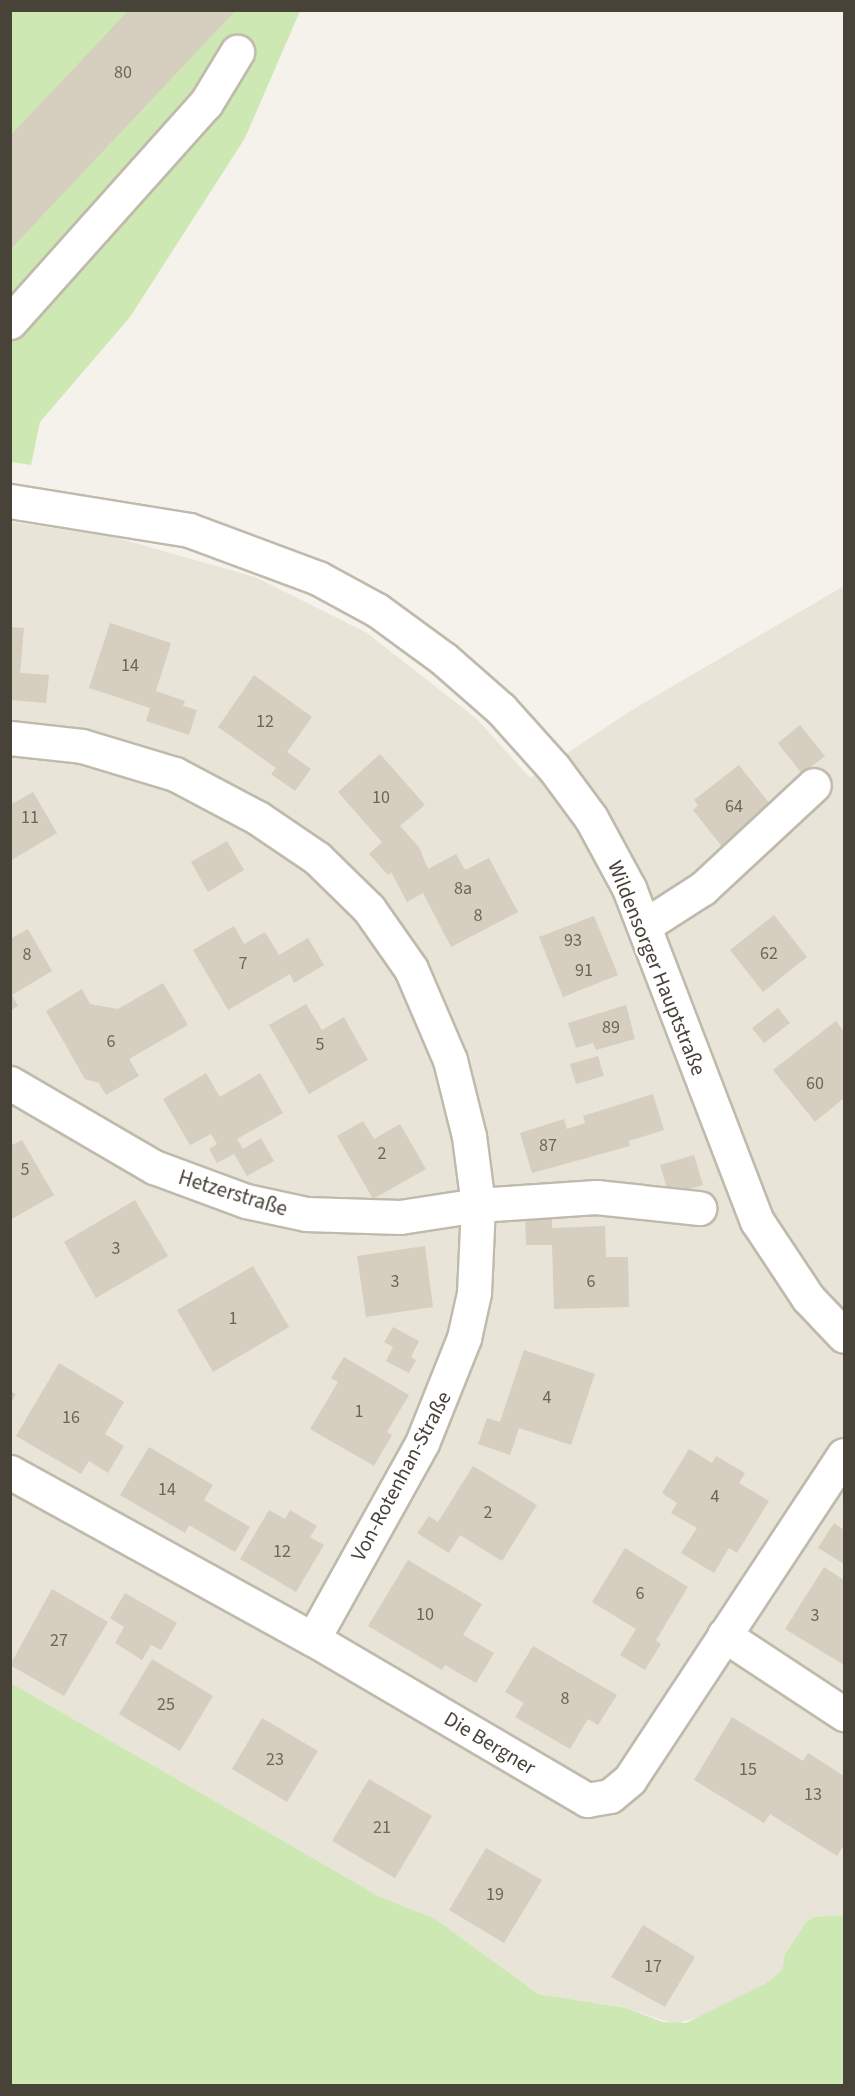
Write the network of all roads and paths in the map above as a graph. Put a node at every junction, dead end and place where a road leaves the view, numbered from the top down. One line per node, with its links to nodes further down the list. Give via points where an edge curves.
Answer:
1 (237, 52): 2 (street, via 206,103)
2 (10, 322)
3 (10, 501): 6 (street, Wildensorger Hauptstraße, via 189,530 318,578 377,610 444,659 493,702 554,768 591,818 629,888)
4 (10, 738): 8 (street, Von-Rotenhan-Straße, via 81,746 175,774 258,818 317,858 347,887 369,909 411,969 450,1060 469,1136)
5 (814, 785): 6 (street, via 703,888)
6 (644, 926): 10 (street, Wildensorger Hauptstraße, via 757,1221 796,1282)
7 (10, 1083): 8 (street, Hetzerstraße, via 154,1167 246,1201 306,1214 400,1217)
8 (478, 1205): 9 (street, Hetzerstraße, via 596,1197); 14 (street, Von-Rotenhan-Straße, via 474,1293 449,1384 422,1443)
9 (699, 1208)
10 (844, 1335)
11 (844, 1455): 13 (street, Die Bergner)
12 (10, 1472): 14 (street, Die Bergner)
13 (723, 1635): 14 (street, Die Bergner, via 630,1779 610,1796 587,1800); 15 (street)
14 (313, 1639)
15 (844, 1713)

